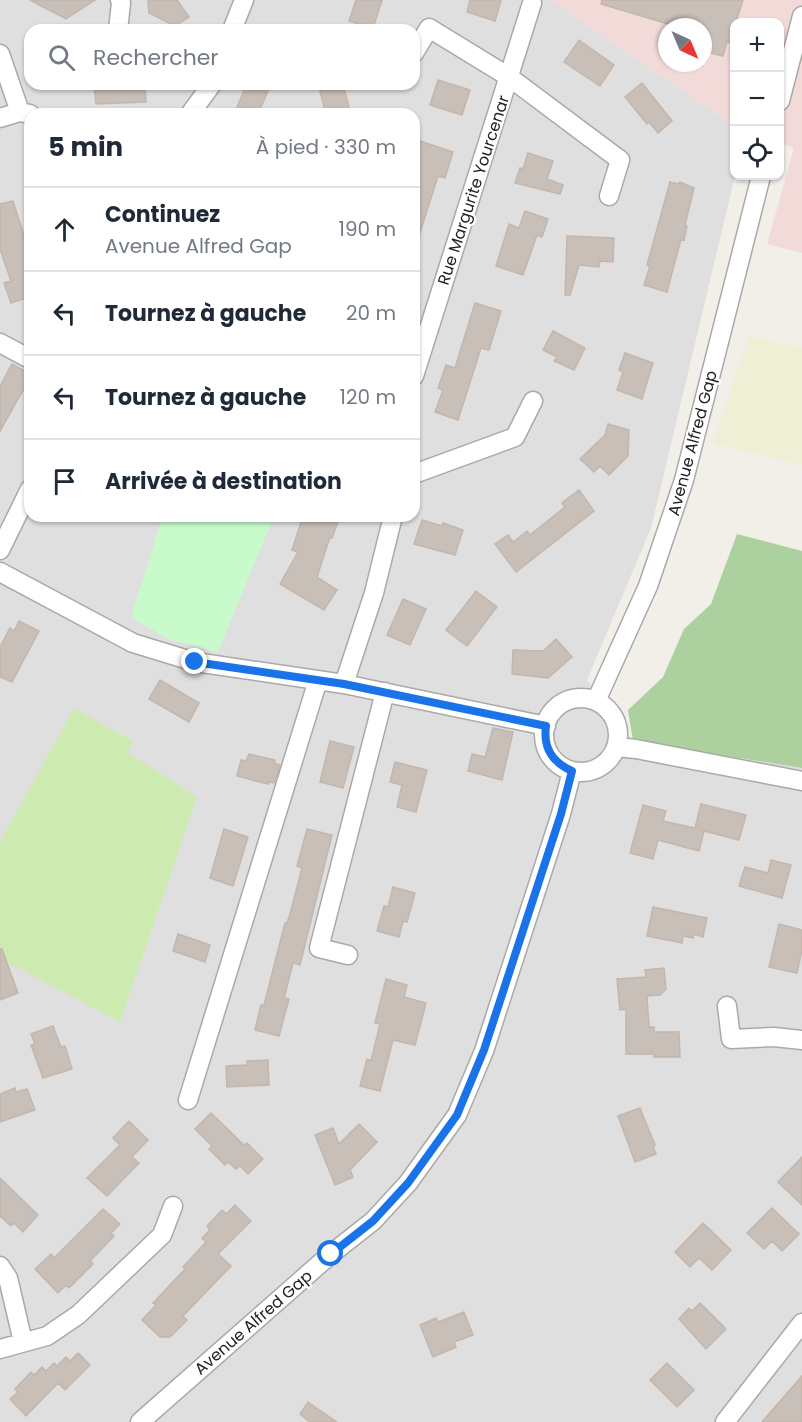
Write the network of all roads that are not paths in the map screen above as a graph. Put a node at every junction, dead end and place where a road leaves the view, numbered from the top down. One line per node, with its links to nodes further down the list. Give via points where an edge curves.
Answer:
1 (120, 0): 5 (street)
2 (244, 0): 6 (street)
3 (532, 3): 9 (street, Rue Margurite Yourcenar)
4 (802, 16): 10 (street)
5 (118, 24)
6 (234, 24)
7 (420, 43): 9 (street, via 429,28)
8 (0, 54): 12 (street)
9 (509, 77): 17 (street, via 620,160); 20 (street, Rue Margurite Yourcenar)
10 (784, 86)
11 (209, 90): 13 (street)
12 (24, 108)
13 (195, 108)
14 (24, 113): 15 (street)
15 (0, 118)
16 (760, 180): 30 (street, Avenue Alfred Gap, via 684,480 648,586)
17 (609, 196)
18 (0, 343): 19 (street)
19 (24, 356)
20 (420, 357)
21 (533, 400): 22 (street, via 515,437)
22 (420, 472)
23 (24, 501): 25 (street)
24 (392, 522): 28 (street, via 374,593)
25 (0, 550)
26 (1, 574): 27 (street, via 133,643 195,662)
27 (318, 680): 28 (street); 38 (street)
28 (344, 684): 29 (street)
29 (385, 692): 31 (street); 35 (street, via 319,948)
30 (596, 701): 31 (street, via 565,702 556,708); 32 (street, via 606,707 617,725)
31 (546, 726): 33 (street, via 547,749 561,767)
32 (616, 747): 33 (street, via 604,765 583,772); 34 (street)
33 (572, 771): 44 (street, Avenue Alfred Gap, via 484,1050 457,1115 408,1183 373,1221)
34 (802, 781)
35 (348, 955)
36 (727, 1006): 37 (street, via 731,1039)
37 (802, 1040)
38 (188, 1100)
39 (173, 1206): 42 (street, via 162,1235 78,1315 47,1336)
40 (0, 1266): 42 (street, via 8,1278)
41 (802, 1323): 45 (street)
42 (23, 1342): 43 (street)
43 (0, 1349)
44 (140, 1422)
45 (725, 1422)

